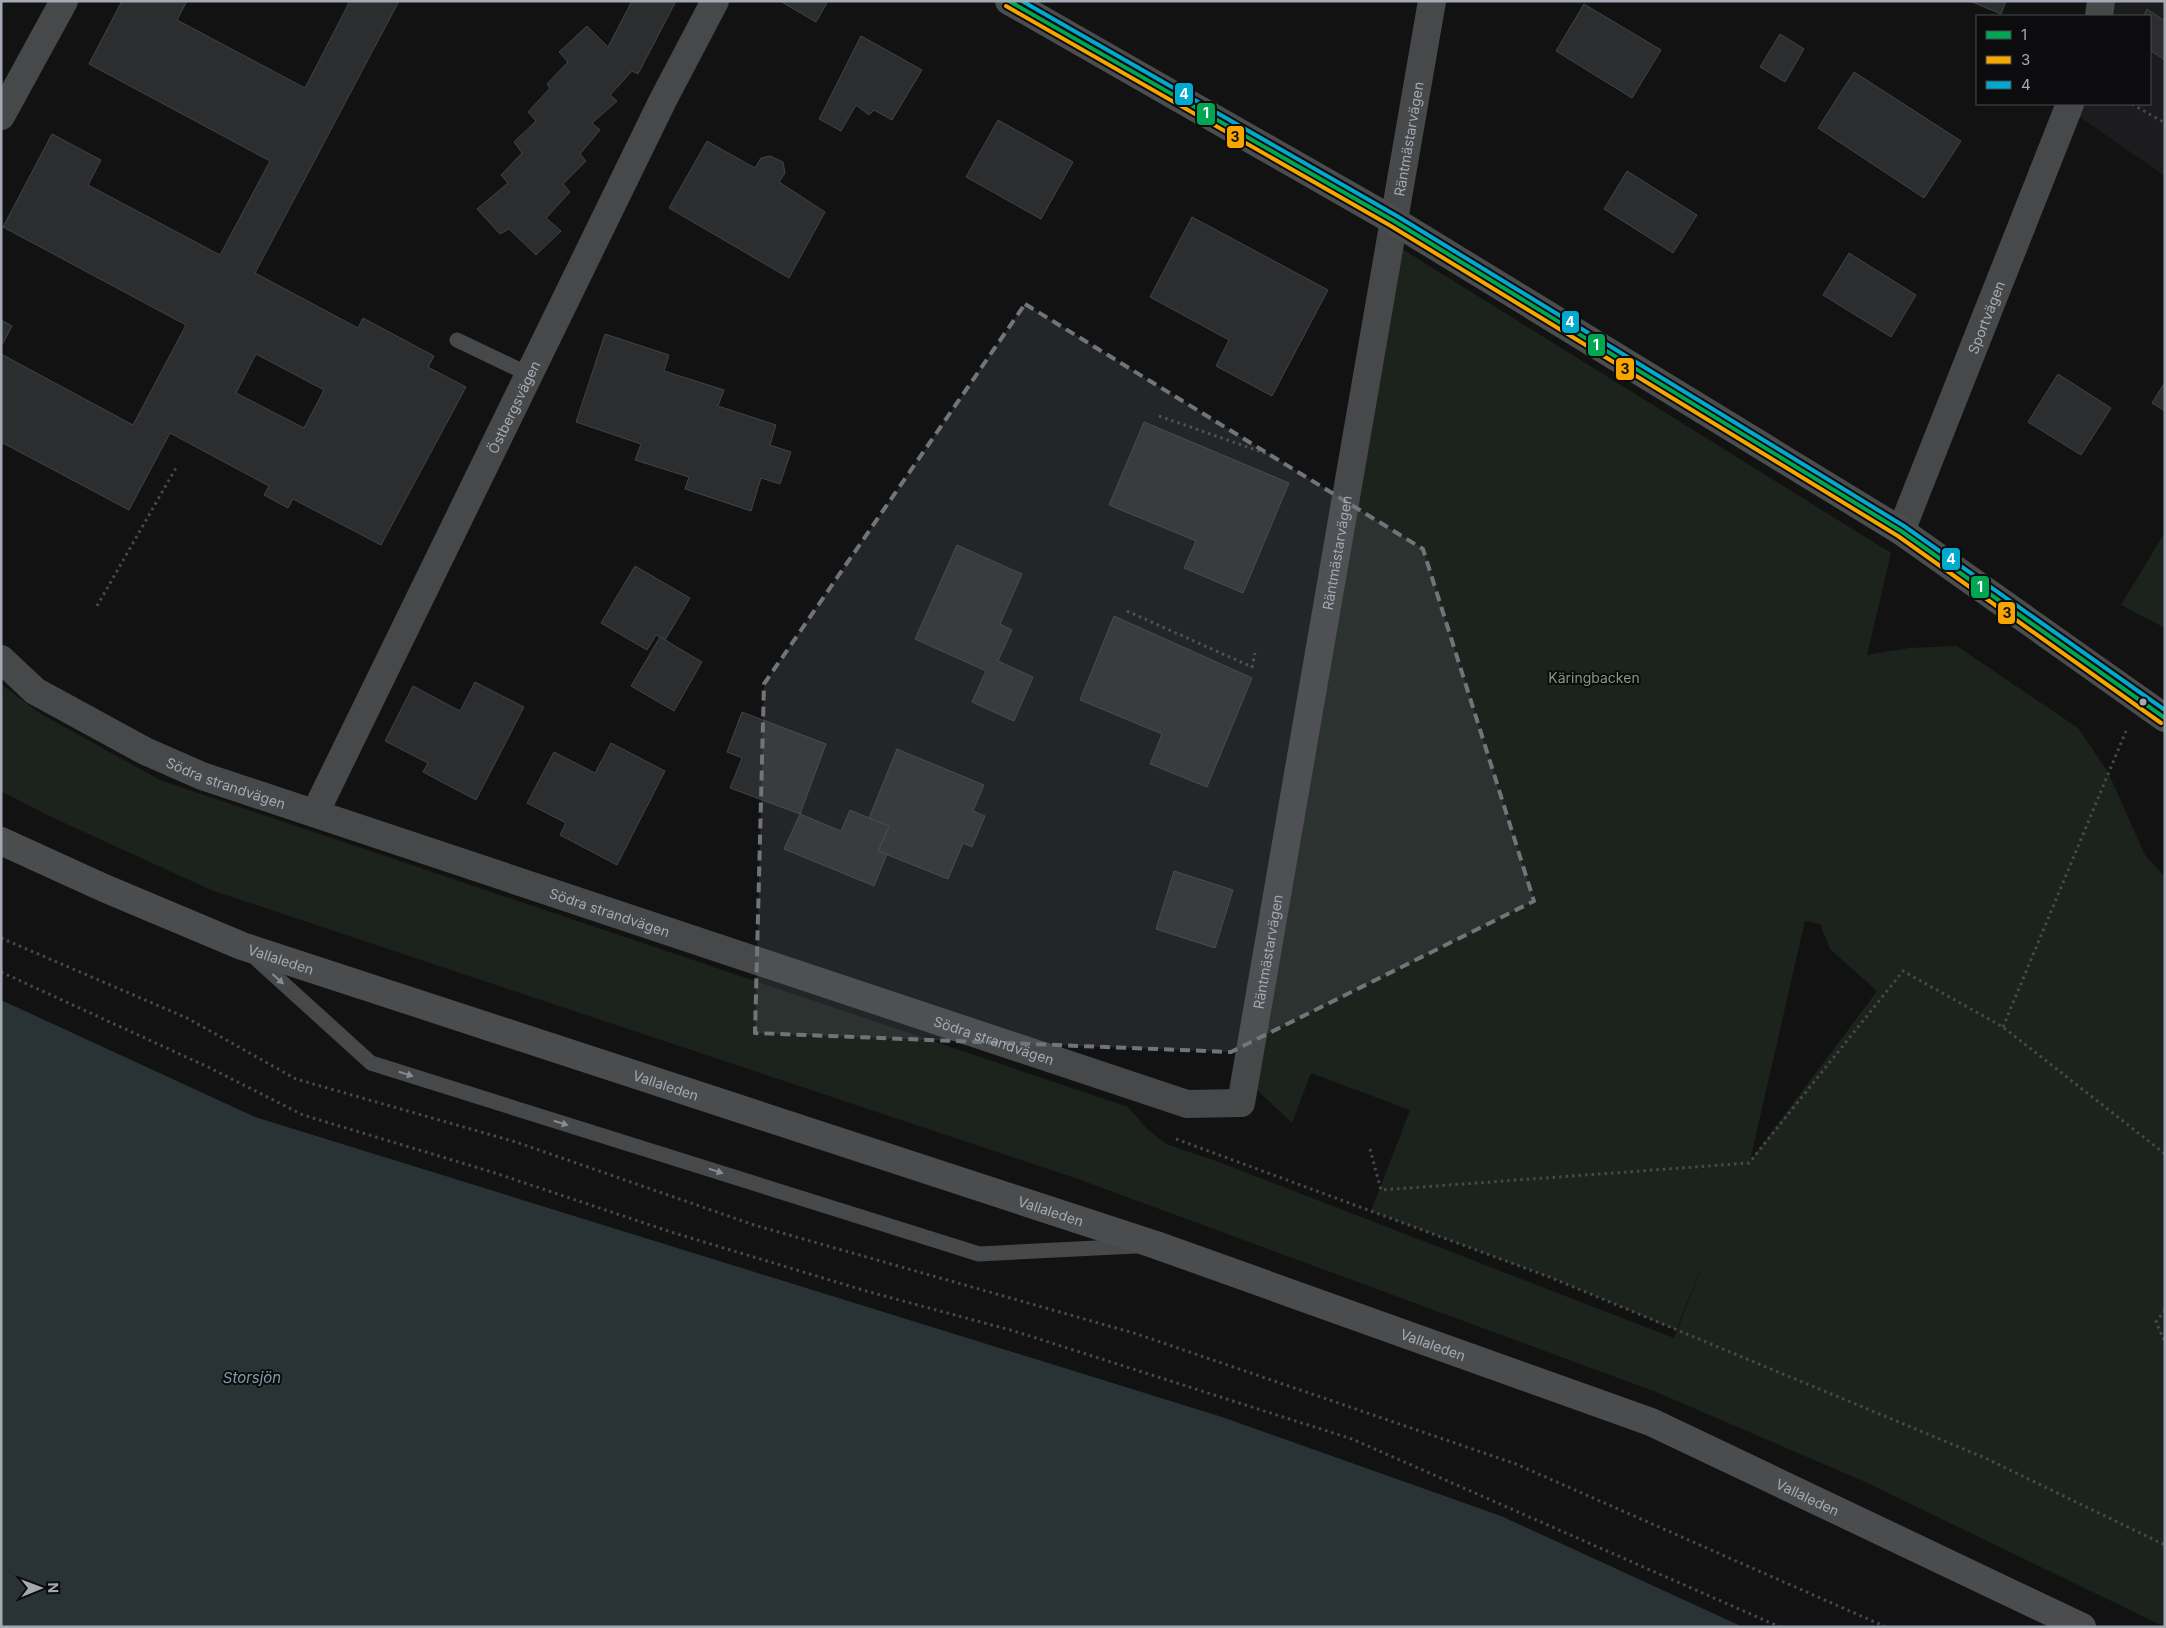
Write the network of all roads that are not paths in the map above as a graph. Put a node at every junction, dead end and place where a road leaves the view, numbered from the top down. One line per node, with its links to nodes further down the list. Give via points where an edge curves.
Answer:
1 (64, 1): 8 (street)
2 (715, 1): 11 (street, Östbergsvägen)
3 (1009, 1): 9 (main road)
4 (1432, 1): 9 (street, Räntmästarvägen)
5 (2101, 1): 6 (street)
6 (2099, 15)
7 (2070, 105): 12 (street, Sportvägen)
8 (1, 116)
9 (1394, 221): 12 (main road); 18 (street, Räntmästarvägen)
10 (457, 340): 11 (lane)
11 (528, 374): 15 (street, Östbergsvägen)
12 (1901, 530): 14 (main road)
13 (1, 659): 15 (street, Södra strandvägen, via 35,691 145,751 202,776)
14 (2165, 718)
15 (315, 813): 18 (street, Södra strandvägen, via 1187,1104)
16 (1, 841): 17 (main road, Vallaleden)
17 (242, 946): 19 (main road, Vallaleden); 19 (lane, one-way to 19, via 371,1064 979,1254)
18 (1241, 1103)
19 (1156, 1245): 20 (main road, Vallaleden, via 1651,1422)
20 (2082, 1627)

